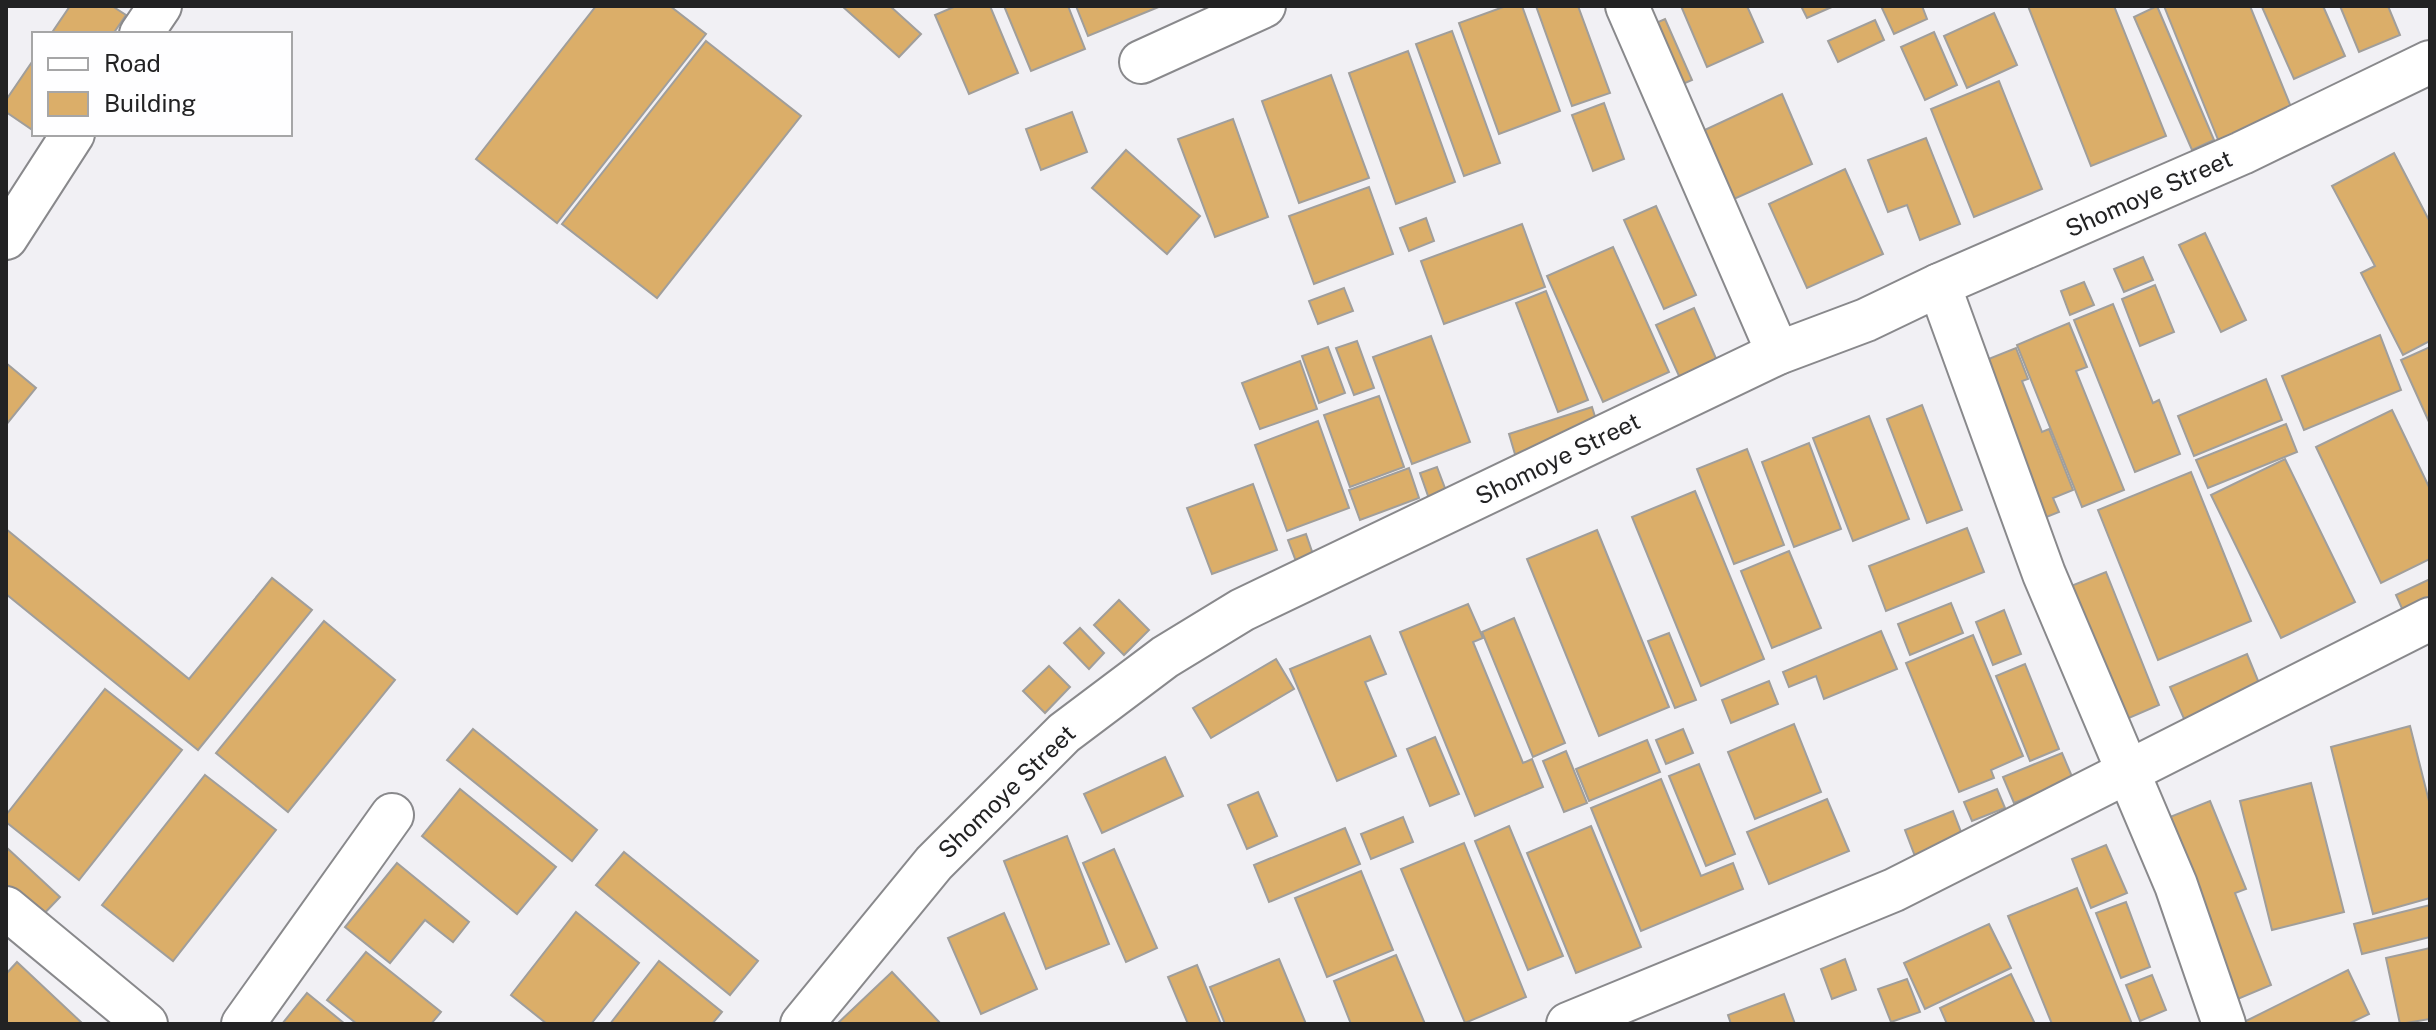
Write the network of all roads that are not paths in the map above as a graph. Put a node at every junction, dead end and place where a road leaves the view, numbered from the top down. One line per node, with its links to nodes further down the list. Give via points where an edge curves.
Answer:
1 (160, 6): 4 (street)
2 (1264, 6): 5 (street)
3 (1627, 6): 10 (street)
4 (142, 32)
5 (1141, 62)
6 (2430, 62): 9 (street, Shomoye Street, via 2242,153)
7 (62, 149): 8 (street)
8 (6, 238)
9 (1939, 285): 10 (street, Shomoye Street); 12 (street, via 2044,574)
10 (1778, 353): 15 (street, Shomoye Street, via 1242,610 1165,657 1064,733 955,841)
11 (2430, 619): 12 (street)
12 (2128, 772): 18 (street, via 1894,890); 19 (street, via 2176,885)
13 (392, 815): 17 (street)
14 (6, 908): 16 (street)
15 (813, 1020)
16 (146, 1024)
17 (243, 1024)
18 (1568, 1024)
19 (2224, 1024)

